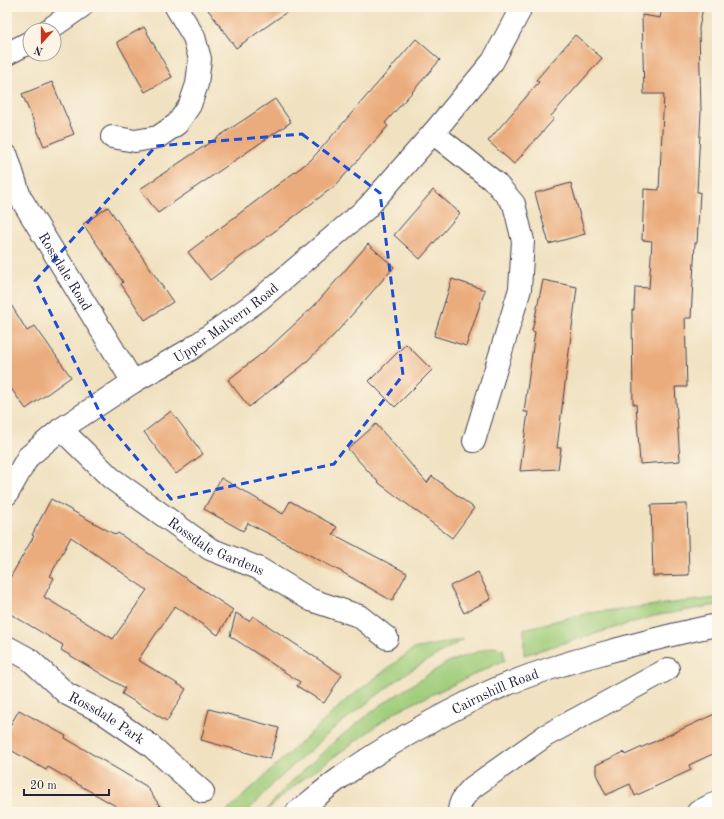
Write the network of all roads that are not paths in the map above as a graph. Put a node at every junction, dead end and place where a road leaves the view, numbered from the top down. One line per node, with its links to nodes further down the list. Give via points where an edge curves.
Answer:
1 (80, 7): 4 (street)
2 (176, 7): 8 (street, via 194,36 200,59 197,84 190,105 177,124 158,137 135,141)
3 (519, 12): 7 (street, Upper Malvern Road, via 494,61)
4 (59, 22)
5 (22, 46): 6 (street)
6 (7, 54)
7 (433, 133): 11 (street, Upper Malvern Road, via 366,208 260,299 191,349); 13 (street, via 496,183 514,204 523,240 520,289)
8 (112, 137)
9 (7, 156): 10 (street, Rossdale Road)
10 (14, 200): 11 (street, Rossdale Road)
11 (133, 382): 12 (street, Upper Malvern Road)
12 (62, 429): 14 (street, Upper Malvern Road, via 28,457); 16 (street, Rossdale Gardens, via 111,478 210,549 258,568 312,600 359,616)
13 (474, 441)
14 (7, 494)
15 (717, 625): 21 (street, Cairnshill Road, via 579,660 490,692 398,740 340,778)
16 (387, 638)
17 (7, 648): 19 (street, Rossdale Park, via 29,659 67,694 102,712 150,745)
18 (668, 669): 22 (street, via 546,736 473,787 464,796)
19 (203, 792)
20 (717, 802): 23 (street)
21 (297, 812)
22 (459, 812)
23 (698, 812)

